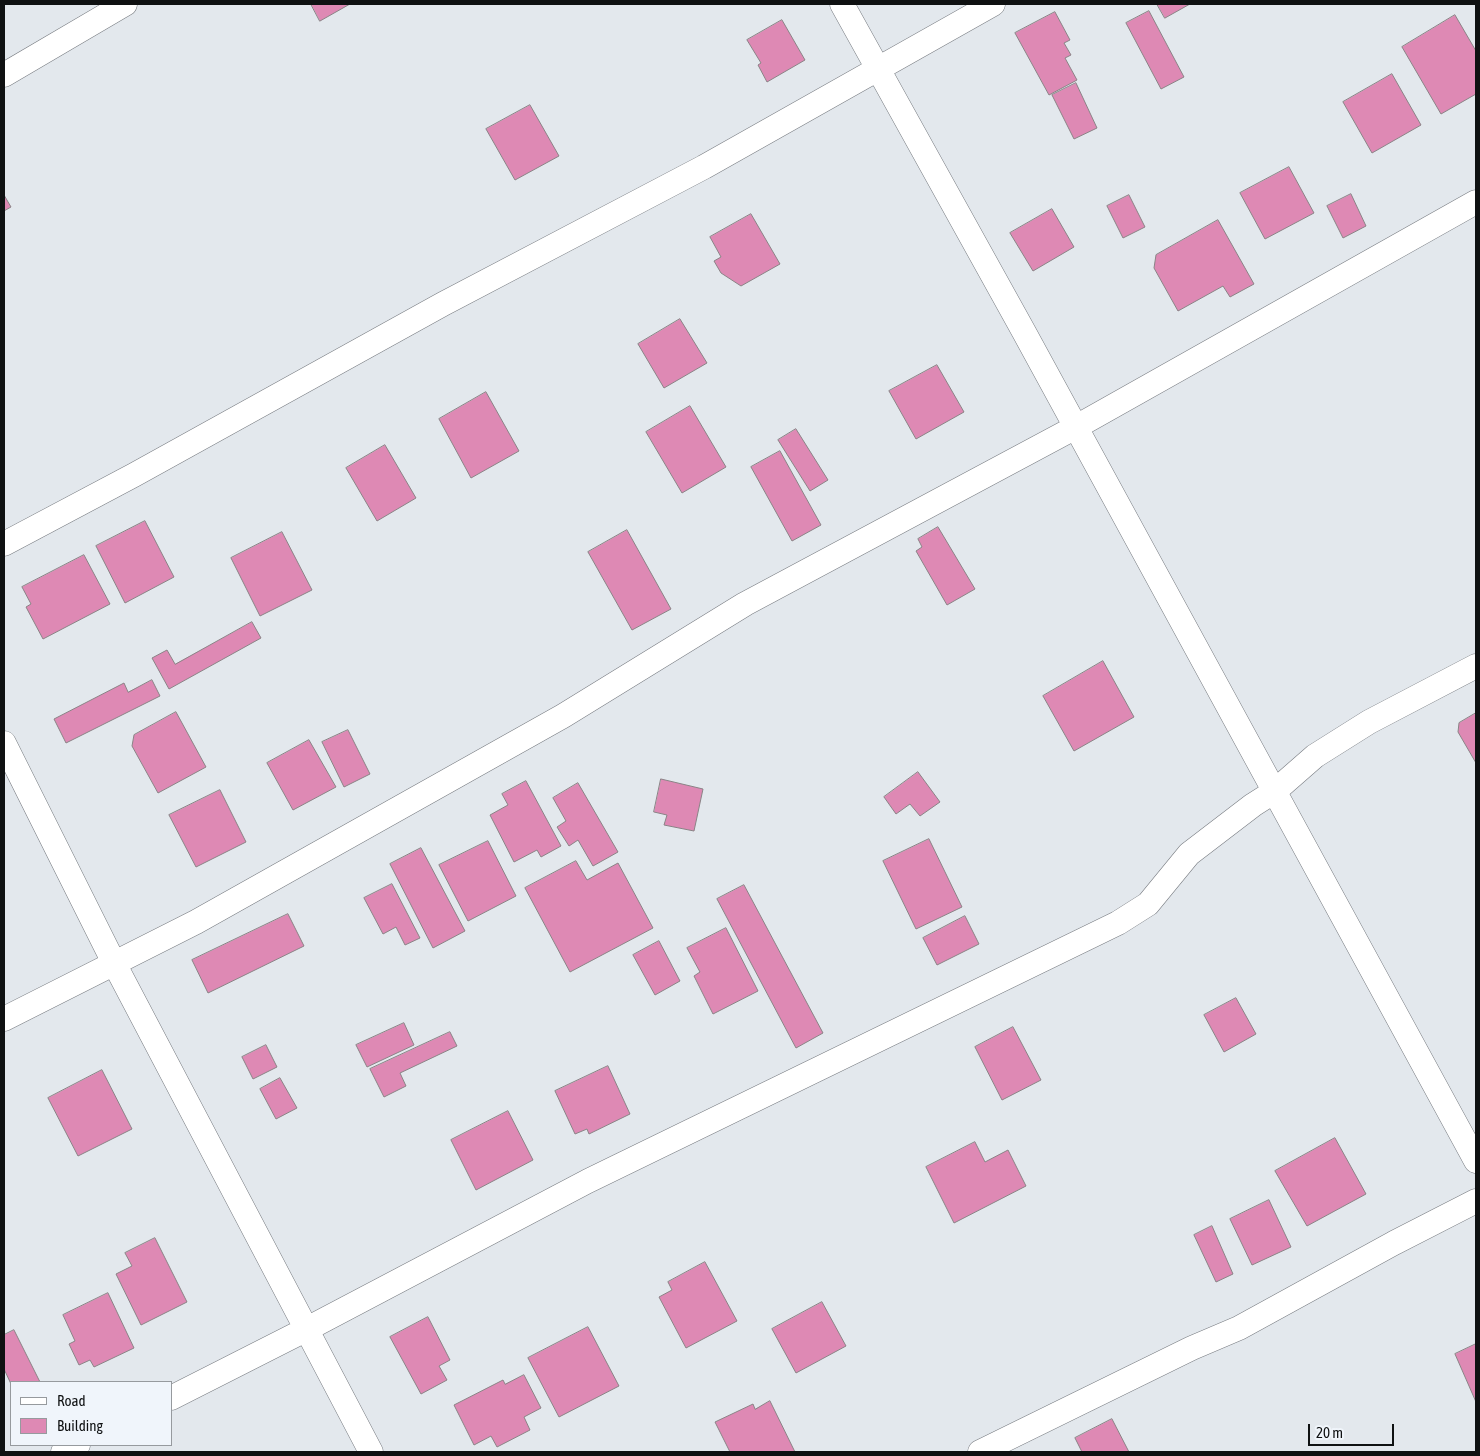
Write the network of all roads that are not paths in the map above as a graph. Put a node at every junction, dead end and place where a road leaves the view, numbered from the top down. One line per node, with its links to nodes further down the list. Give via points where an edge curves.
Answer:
1 (125, 4): 5 (street)
2 (842, 4): 4 (street)
3 (993, 4): 4 (street)
4 (877, 69): 7 (street); 8 (street, via 704,167 443,304)
5 (4, 75)
6 (1476, 202): 7 (street)
7 (1076, 427): 11 (street); 12 (street, via 745,604 563,716 196,922)
8 (4, 544)
9 (1476, 666): 11 (street, via 1370,722 1315,756)
10 (4, 743): 12 (street)
11 (1275, 791): 14 (street); 16 (street, via 1189,854 1148,904 1118,923 588,1181)
12 (114, 963): 13 (street); 16 (street)
13 (4, 1019)
14 (1475, 1156)
15 (1476, 1201): 21 (street, via 1239,1328)
16 (307, 1329): 17 (street); 20 (street)
17 (172, 1397)
18 (76, 1446): 19 (street)
19 (63, 1452)
20 (371, 1452)
21 (980, 1452)

